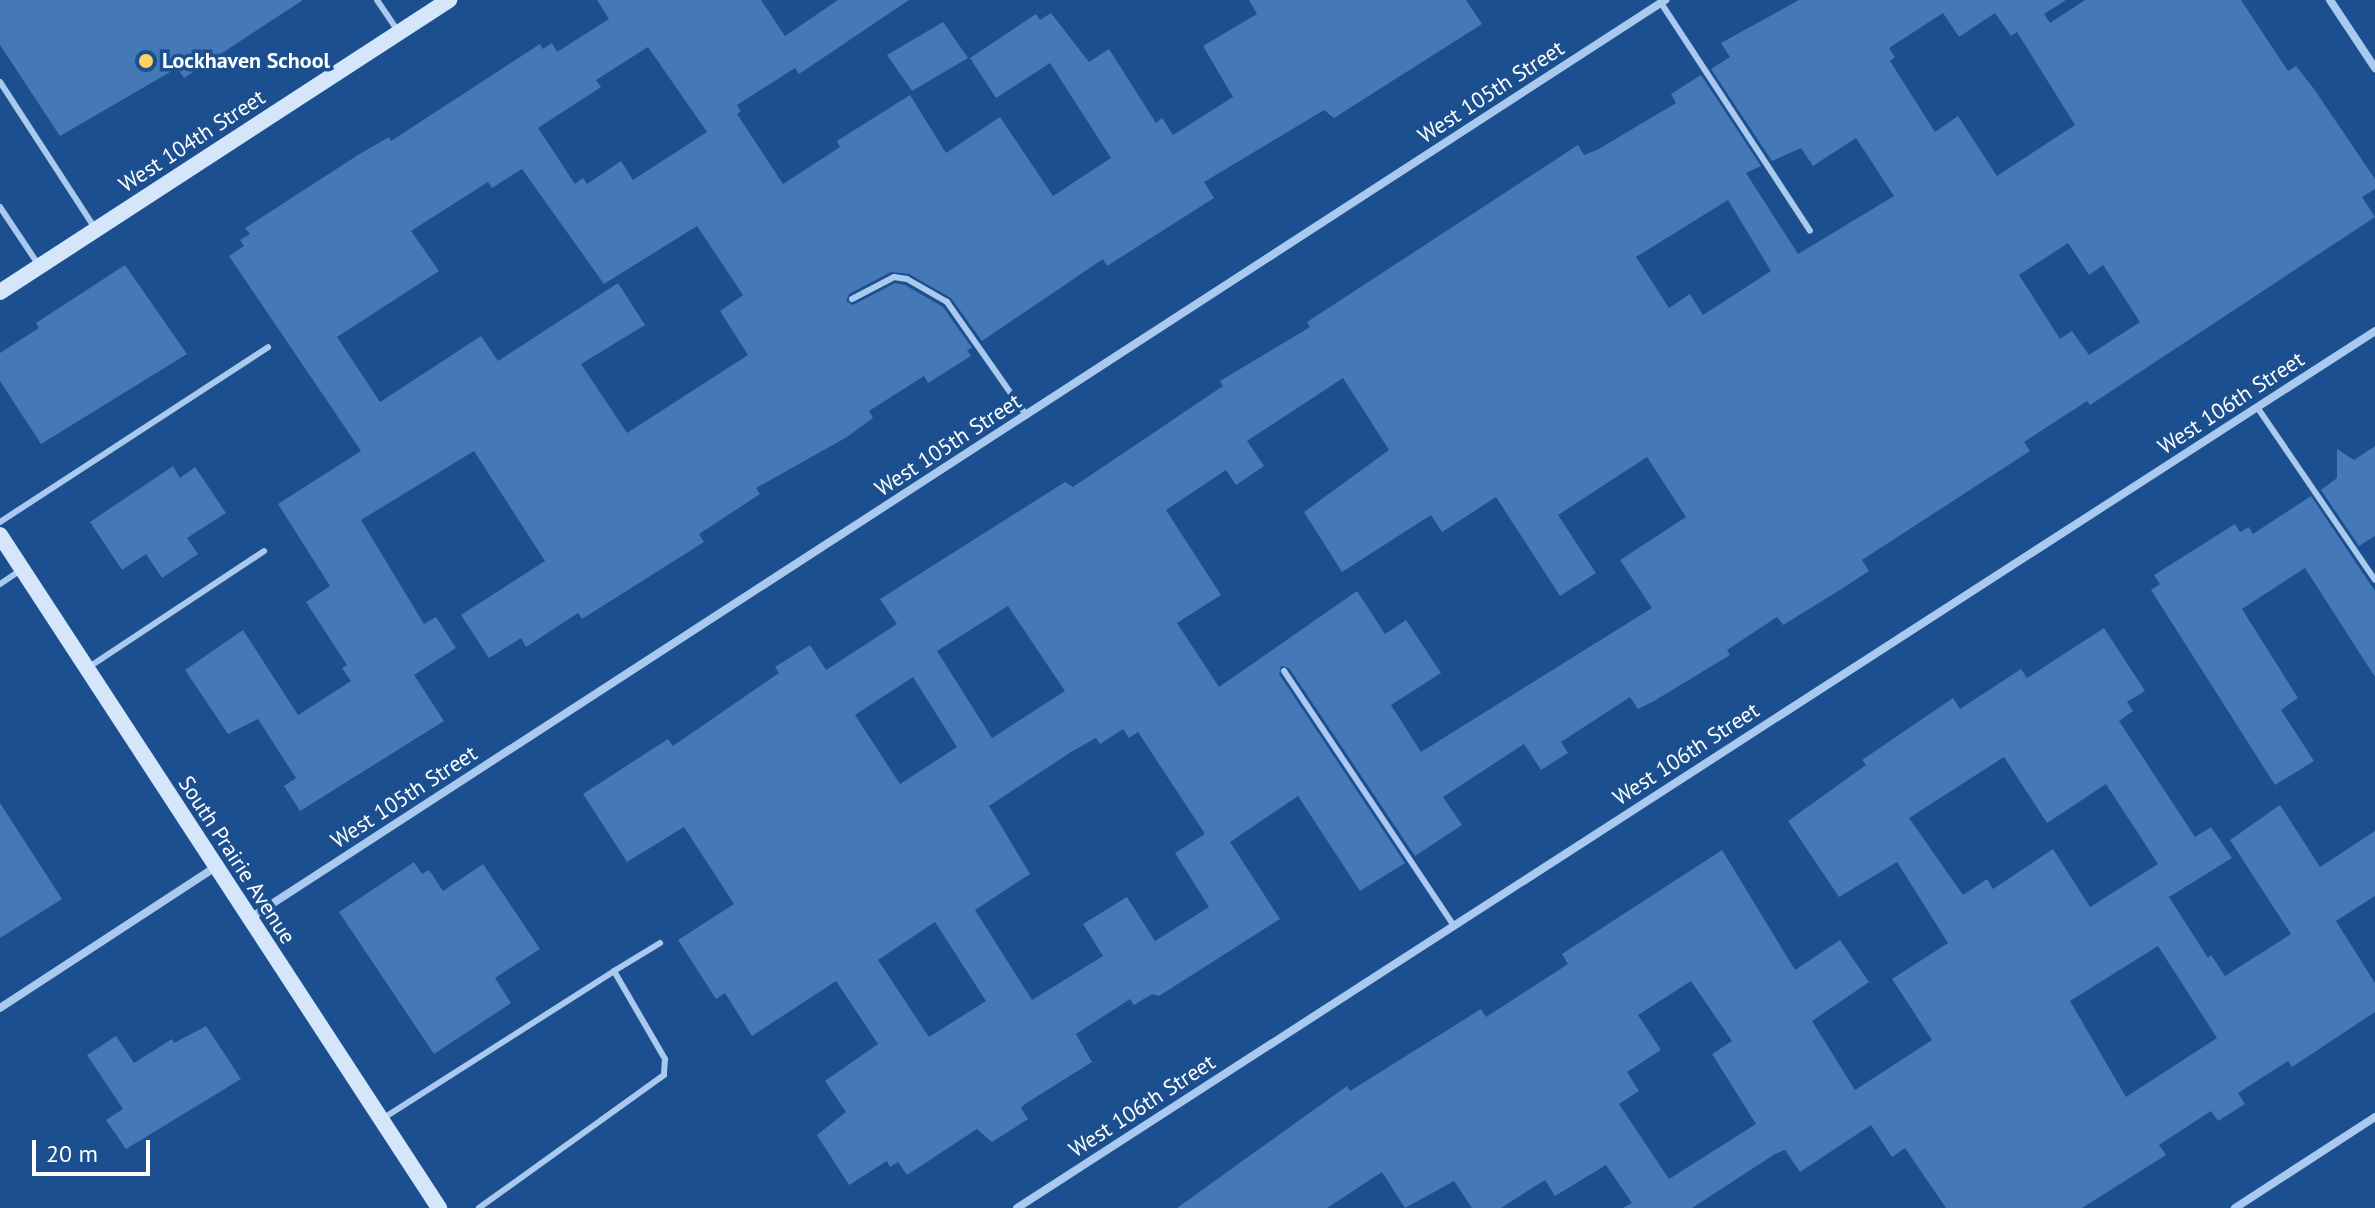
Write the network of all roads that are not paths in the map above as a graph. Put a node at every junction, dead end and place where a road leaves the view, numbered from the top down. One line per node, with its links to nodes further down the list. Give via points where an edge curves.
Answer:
1 (377, 0): 5 (lane)
2 (449, 0): 5 (main road, West 104th Street)
3 (2330, 0): 6 (street)
4 (1663, 1): 10 (lane); 17 (street, West 105th Street)
5 (399, 32): 9 (main road, West 104th Street)
6 (2375, 68)
7 (0, 82): 9 (lane)
8 (0, 207): 11 (lane)
9 (96, 230): 11 (main road, West 104th Street)
10 (1810, 231)
11 (40, 266): 12 (main road, West 104th Street)
12 (0, 292)
13 (852, 299): 17 (lane, via 894,277 947,302)
14 (2375, 331): 16 (street, West 106th Street)
15 (268, 347): 18 (lane)
16 (2257, 407): 22 (lane); 28 (street, West 106th Street)
17 (1026, 415): 27 (street, West 105th Street)
18 (0, 522)
19 (0, 535): 21 (main road, South Prairie Avenue)
20 (264, 551): 24 (lane)
21 (22, 569): 23 (lane); 24 (main road, South Prairie Avenue)
22 (2375, 580)
23 (0, 584)
24 (86, 669): 26 (main road, South Prairie Avenue)
25 (1284, 671): 28 (lane)
26 (214, 868): 27 (main road, South Prairie Avenue); 31 (street)
27 (249, 919): 33 (main road, South Prairie Avenue)
28 (1454, 926): 36 (street, West 106th Street)
29 (660, 943): 30 (lane)
30 (614, 971): 33 (lane); 35 (lane, via 665,1059 664,1075)
31 (0, 1008)
32 (2375, 1117): 37 (street)
33 (381, 1119): 34 (main road, South Prairie Avenue)
34 (439, 1208)
35 (479, 1208)
36 (1017, 1208)
37 (2235, 1208)

